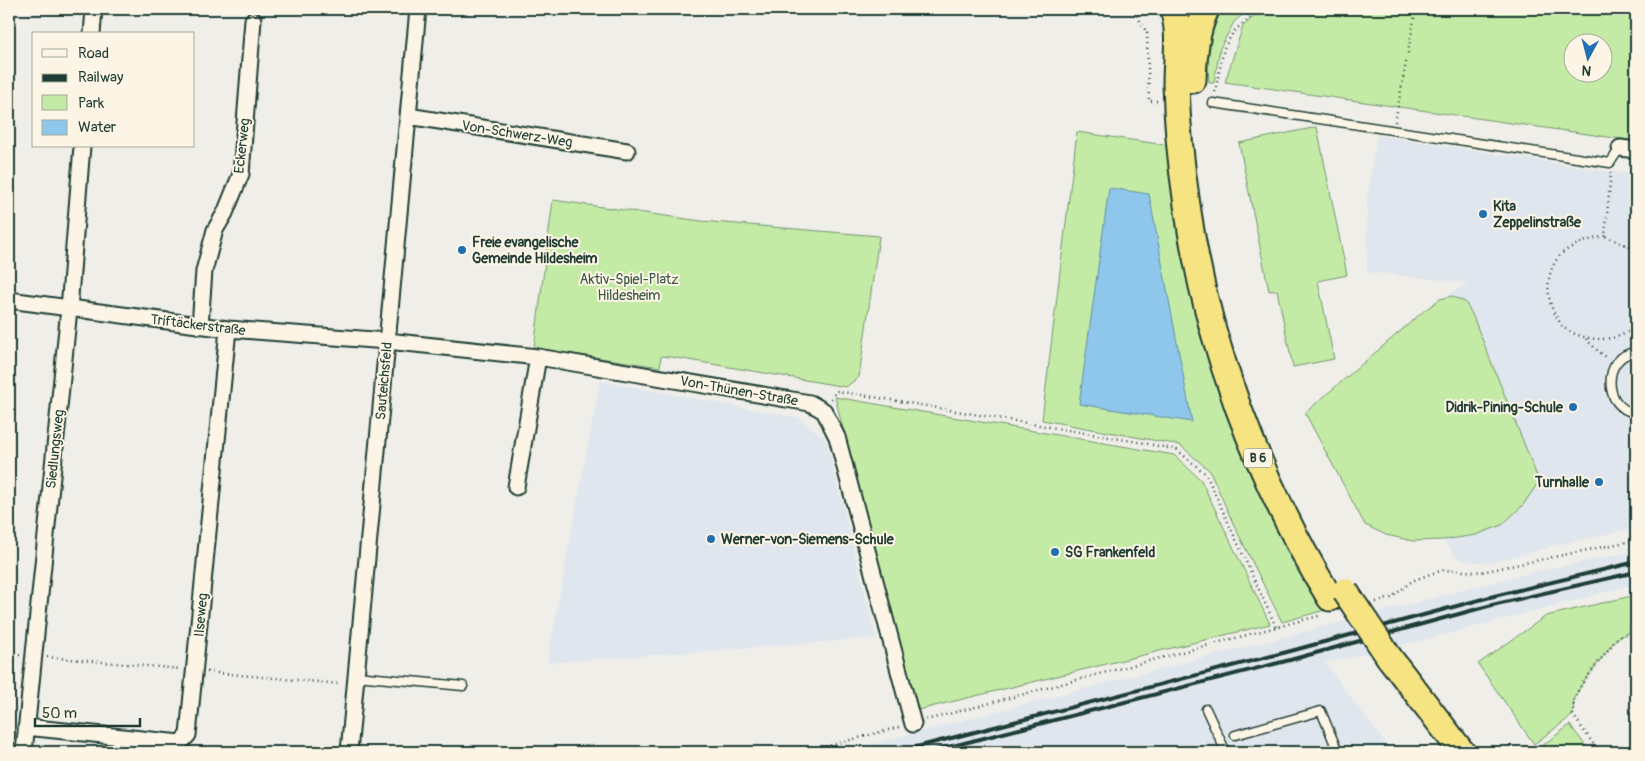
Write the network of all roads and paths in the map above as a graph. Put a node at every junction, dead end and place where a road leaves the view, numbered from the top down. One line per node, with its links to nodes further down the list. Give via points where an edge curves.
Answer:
1 (94, 9): 10 (street)
2 (418, 9): 14 (street, Sauteichsfeld)
3 (1130, 9): 12 (path, via 1146,33)
4 (1155, 9): 11 (highway, via 1168,37)
5 (1173, 9): 11 (highway, B 6, via 1177,29)
6 (1206, 9): 37 (highway, B 6, via 1196,43 1193,107 1203,206 1222,297 1238,356 1269,443 1320,552)
7 (1260, 9): 13 (path, via 1234,31 1224,48)
8 (1416, 9): 15 (path)
9 (253, 20): 26 (street, Eckerweg, via 241,174 215,230 204,270)
10 (92, 32)
11 (1176, 81): 37 (highway, B 6, via 1187,206 1208,308 1223,361 1254,449 1303,552)
12 (1149, 101)
13 (1213, 103): 15 (lane)
14 (408, 116): 19 (street, Von-Schwerz-Weg); 29 (street, Sauteichsfeld)
15 (1394, 130): 20 (lane)
16 (82, 148): 24 (street, Siedlungsweg)
17 (1620, 148): 18 (street); 20 (lane)
18 (1636, 150)
19 (627, 151)
20 (1610, 163): 21 (path)
21 (1605, 236): 22 (path, via 1630,247); 28 (path, via 1586,240 1565,251 1554,265 1547,290 1552,310 1562,327)
22 (1636, 256)
23 (9, 300): 24 (street, Triftäckerstraße)
24 (69, 309): 26 (street, Triftäckerstraße); 46 (street, Siedlungsweg)
25 (1636, 322): 28 (path, via 1627,333 1608,339)
26 (200, 326): 27 (street, Triftäckerstraße)
27 (228, 329): 29 (street, Triftäckerstraße); 46 (street, Ilseweg, via 188,735 180,743)
28 (1585, 338): 32 (path)
29 (387, 341): 31 (street, Von-Thünen-Straße); 42 (street, Sauteichsfeld)
30 (1636, 352): 32 (lane, via 1623,356)
31 (538, 357): 33 (street, Von-Thünen-Straße, via 810,403); 35 (street)
32 (1616, 363): 34 (lane, via 1609,382 1611,392 1623,408)
33 (824, 411): 39 (path, via 836,392 1177,450 1206,474); 45 (street, via 837,437)
34 (1636, 412)
35 (516, 487)
36 (1636, 540): 38 (path, via 1481,572 1444,570 1412,581 1391,598)
37 (1333, 601): 39 (path); 41 (highway, B 6, bridge)
38 (1372, 603)
39 (1276, 627): 45 (path)
40 (1636, 630): 55 (path, via 1617,638 1574,698 1573,715)
41 (1381, 659): 53 (highway, B 6); 54 (highway, B 6)
42 (356, 676): 43 (lane); 49 (street, Sauteichsfeld)
43 (463, 686)
44 (1206, 709): 51 (lane)
45 (913, 724): 50 (path)
46 (26, 727): 48 (street, Siedlungsweg)
47 (1235, 735): 52 (lane, via 1321,710)
48 (24, 752)
49 (349, 752)
50 (806, 752)
51 (1226, 752)
52 (1338, 752)
53 (1441, 752)
54 (1462, 752)
55 (1599, 752)

